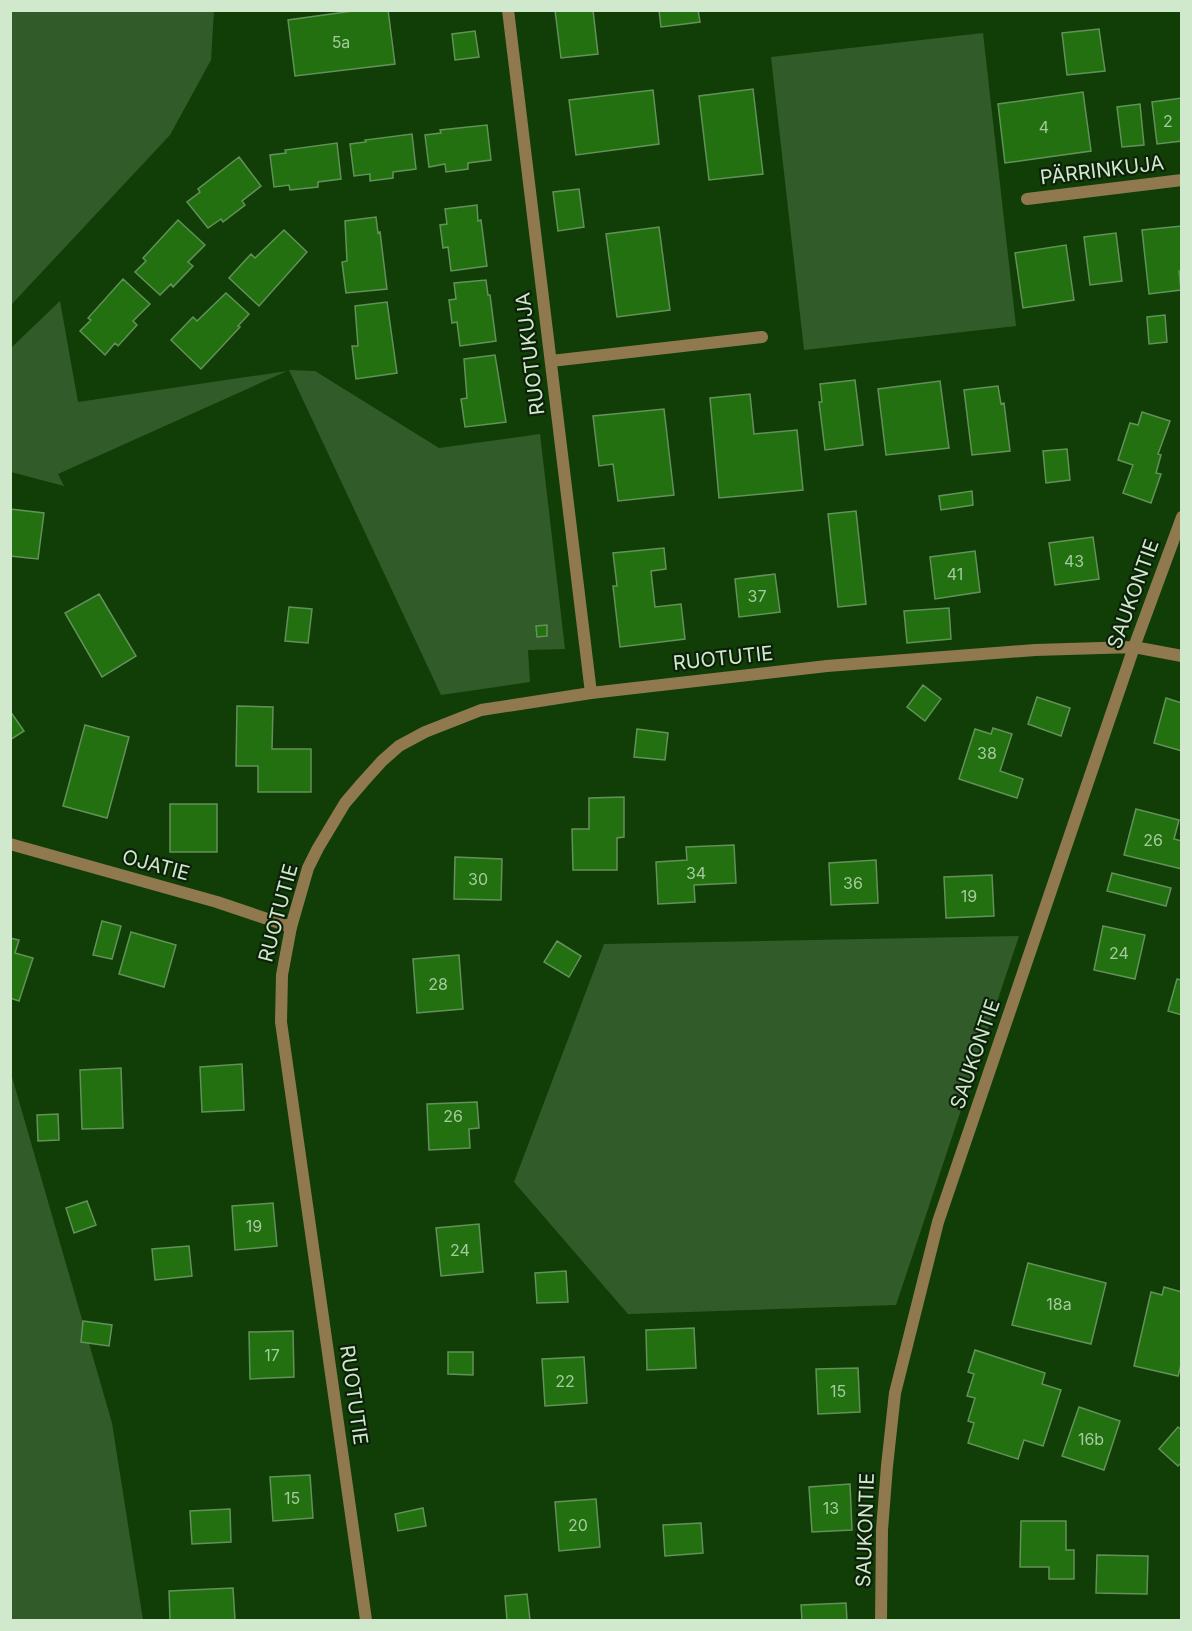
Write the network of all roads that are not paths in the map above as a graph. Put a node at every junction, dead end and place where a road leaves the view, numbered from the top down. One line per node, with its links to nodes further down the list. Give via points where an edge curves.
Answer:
1 (508, 10): 5 (street, RUOTUKUJA)
2 (1182, 180): 3 (street, PÄRRINKUJA)
3 (1026, 199)
4 (762, 337): 5 (street)
5 (551, 361): 9 (street, RUOTUKUJA)
6 (1182, 517): 7 (street, SAUKONTIE)
7 (1134, 647): 8 (street, RUOTUTIE); 9 (street, RUOTUTIE, via 1035,650 827,666); 13 (street, SAUKONTIE, via 938,1222 922,1282 895,1393 882,1530)
8 (1182, 657)
9 (591, 693): 11 (street, RUOTUTIE, via 481,710 399,746 363,782 330,826 308,868)
10 (10, 844): 11 (street, OJATIE, via 217,902)
11 (291, 927): 12 (street, RUOTUTIE, via 282,975 281,1022)
12 (366, 1620)
13 (881, 1620)

